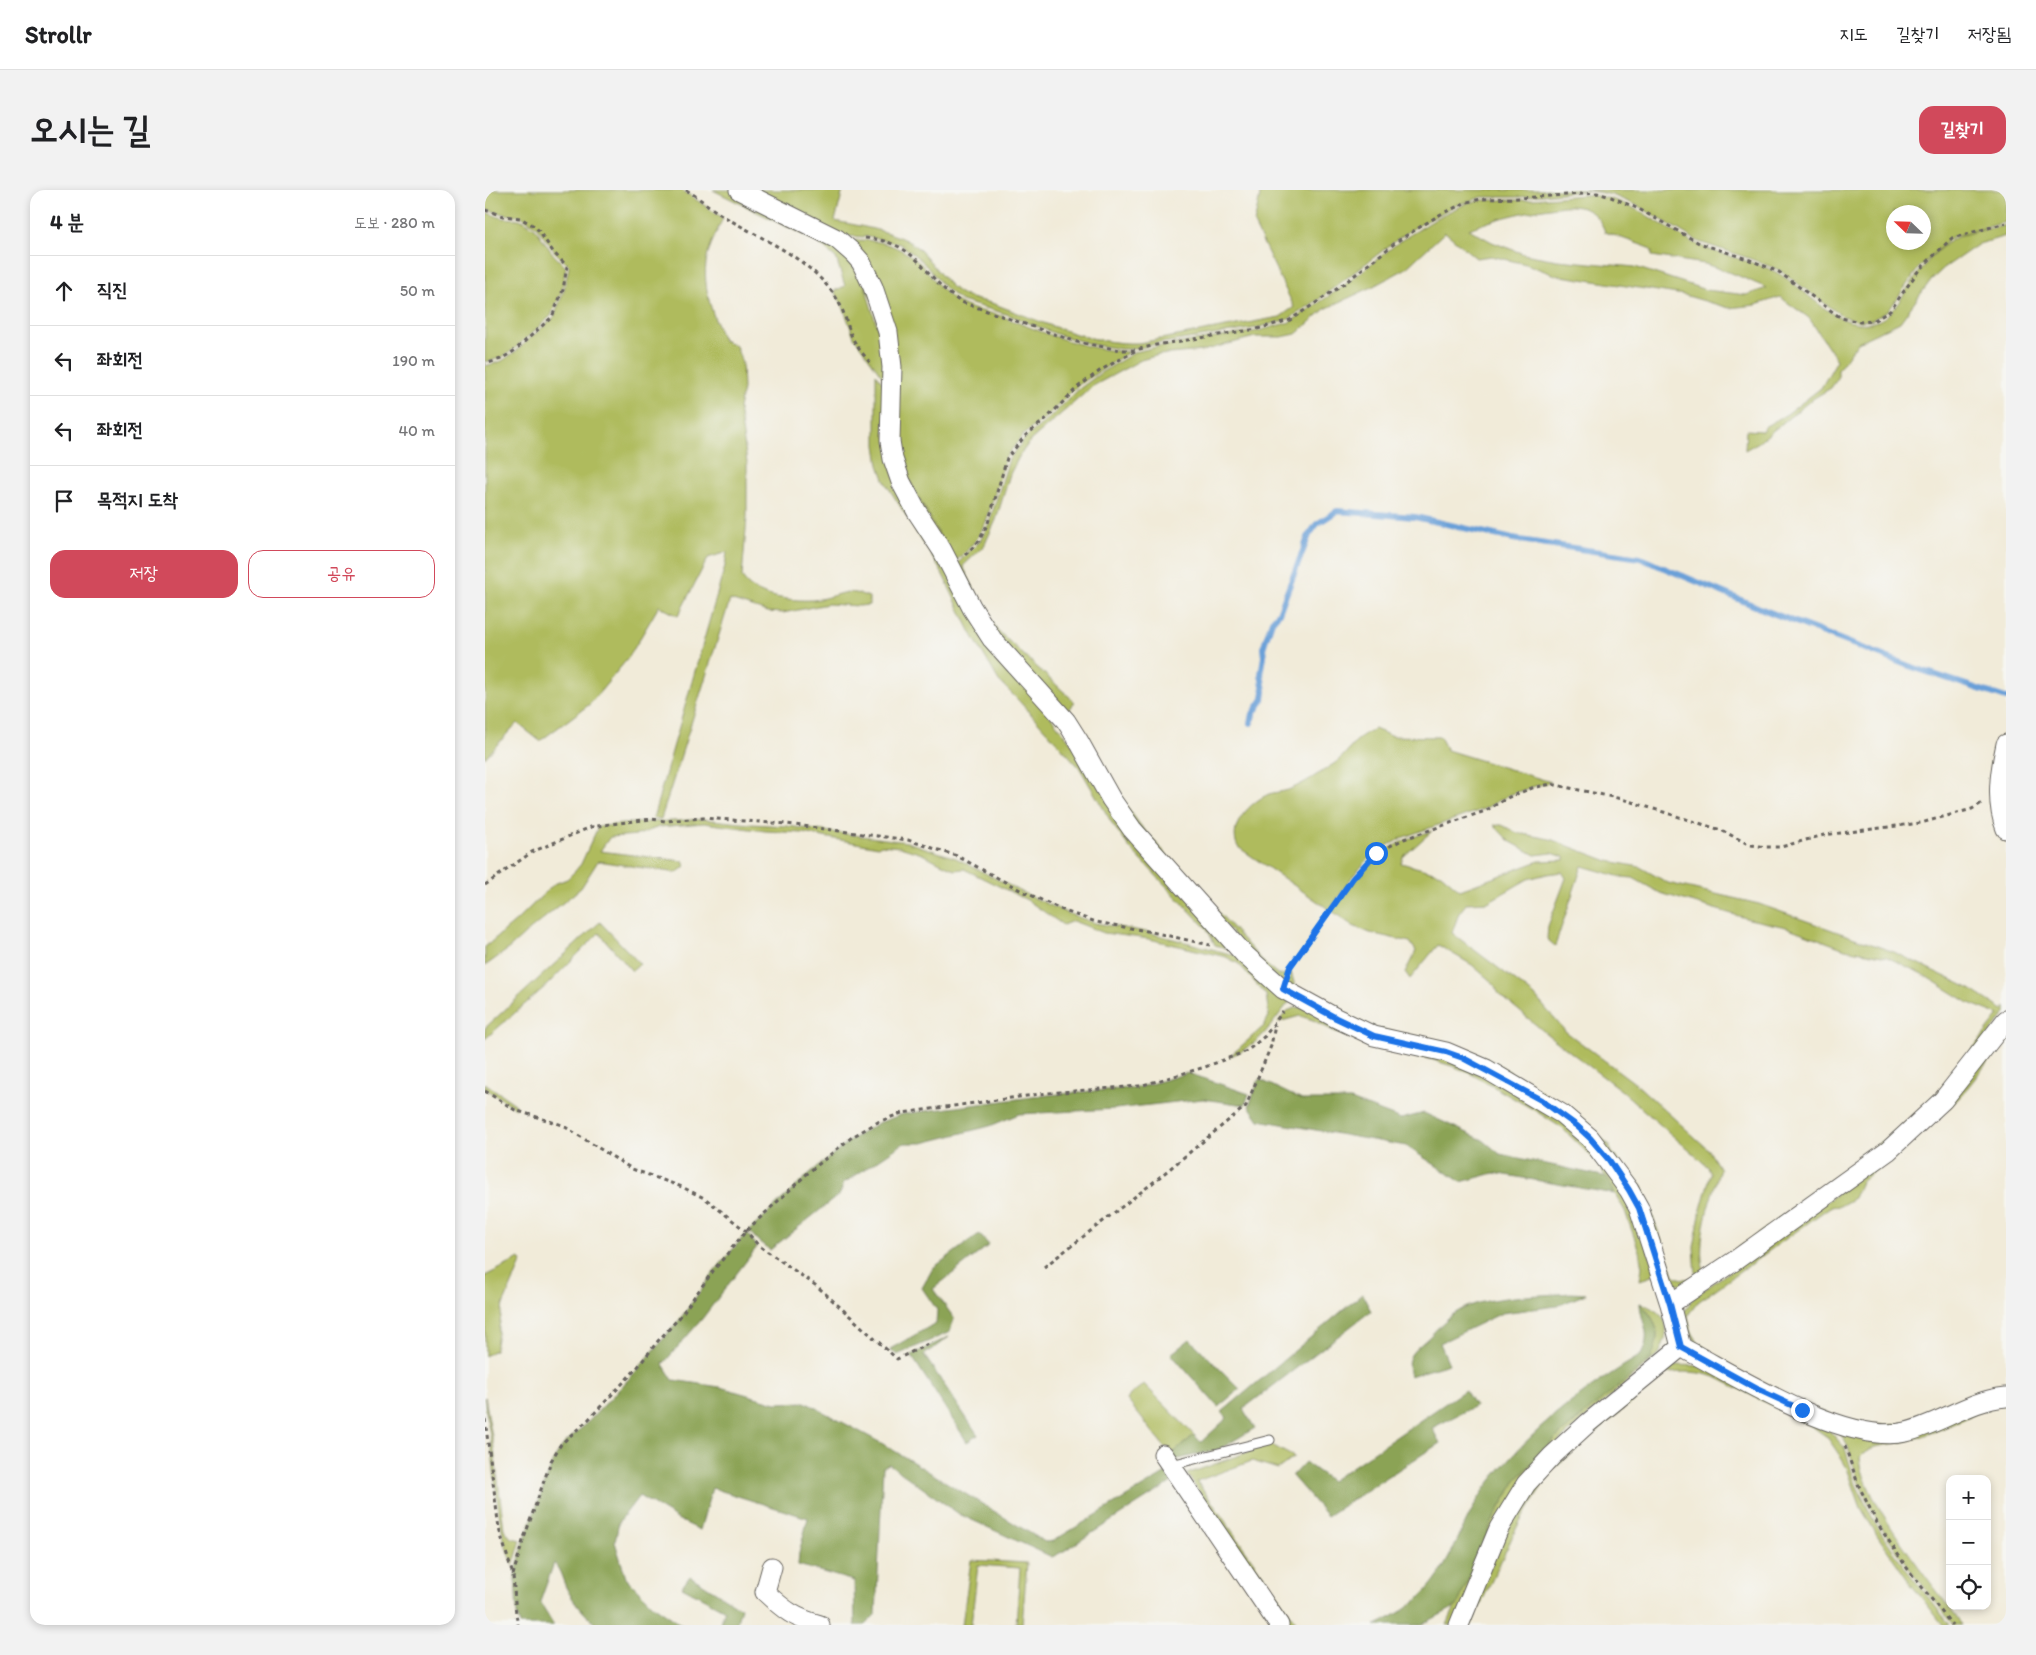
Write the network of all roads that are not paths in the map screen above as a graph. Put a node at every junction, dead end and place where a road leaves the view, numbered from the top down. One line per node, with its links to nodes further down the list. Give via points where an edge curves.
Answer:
1 (739, 190): 5 (street, via 837,239 861,262 884,315 891,349 890,441 896,471 992,639 1066,721 1132,829 1244,954 1290,993 1374,1036 1463,1058 1541,1100 1577,1126 1609,1160 1636,1202)
2 (2006, 744): 3 (street, via 1999,794)
3 (2006, 829)
4 (2006, 1020): 5 (street, via 1943,1100 1888,1151)
5 (1670, 1304): 6 (street)
6 (1681, 1347): 7 (street, via 1785,1402 1862,1431 1907,1432 1989,1399); 13 (street, via 1588,1423 1526,1484 1499,1528)
7 (2006, 1397)
8 (1270, 1440): 9 (lane)
9 (1167, 1460): 12 (street)
10 (772, 1567): 11 (street, via 765,1592 788,1613)
11 (820, 1625)
12 (1279, 1625)
13 (1459, 1625)

